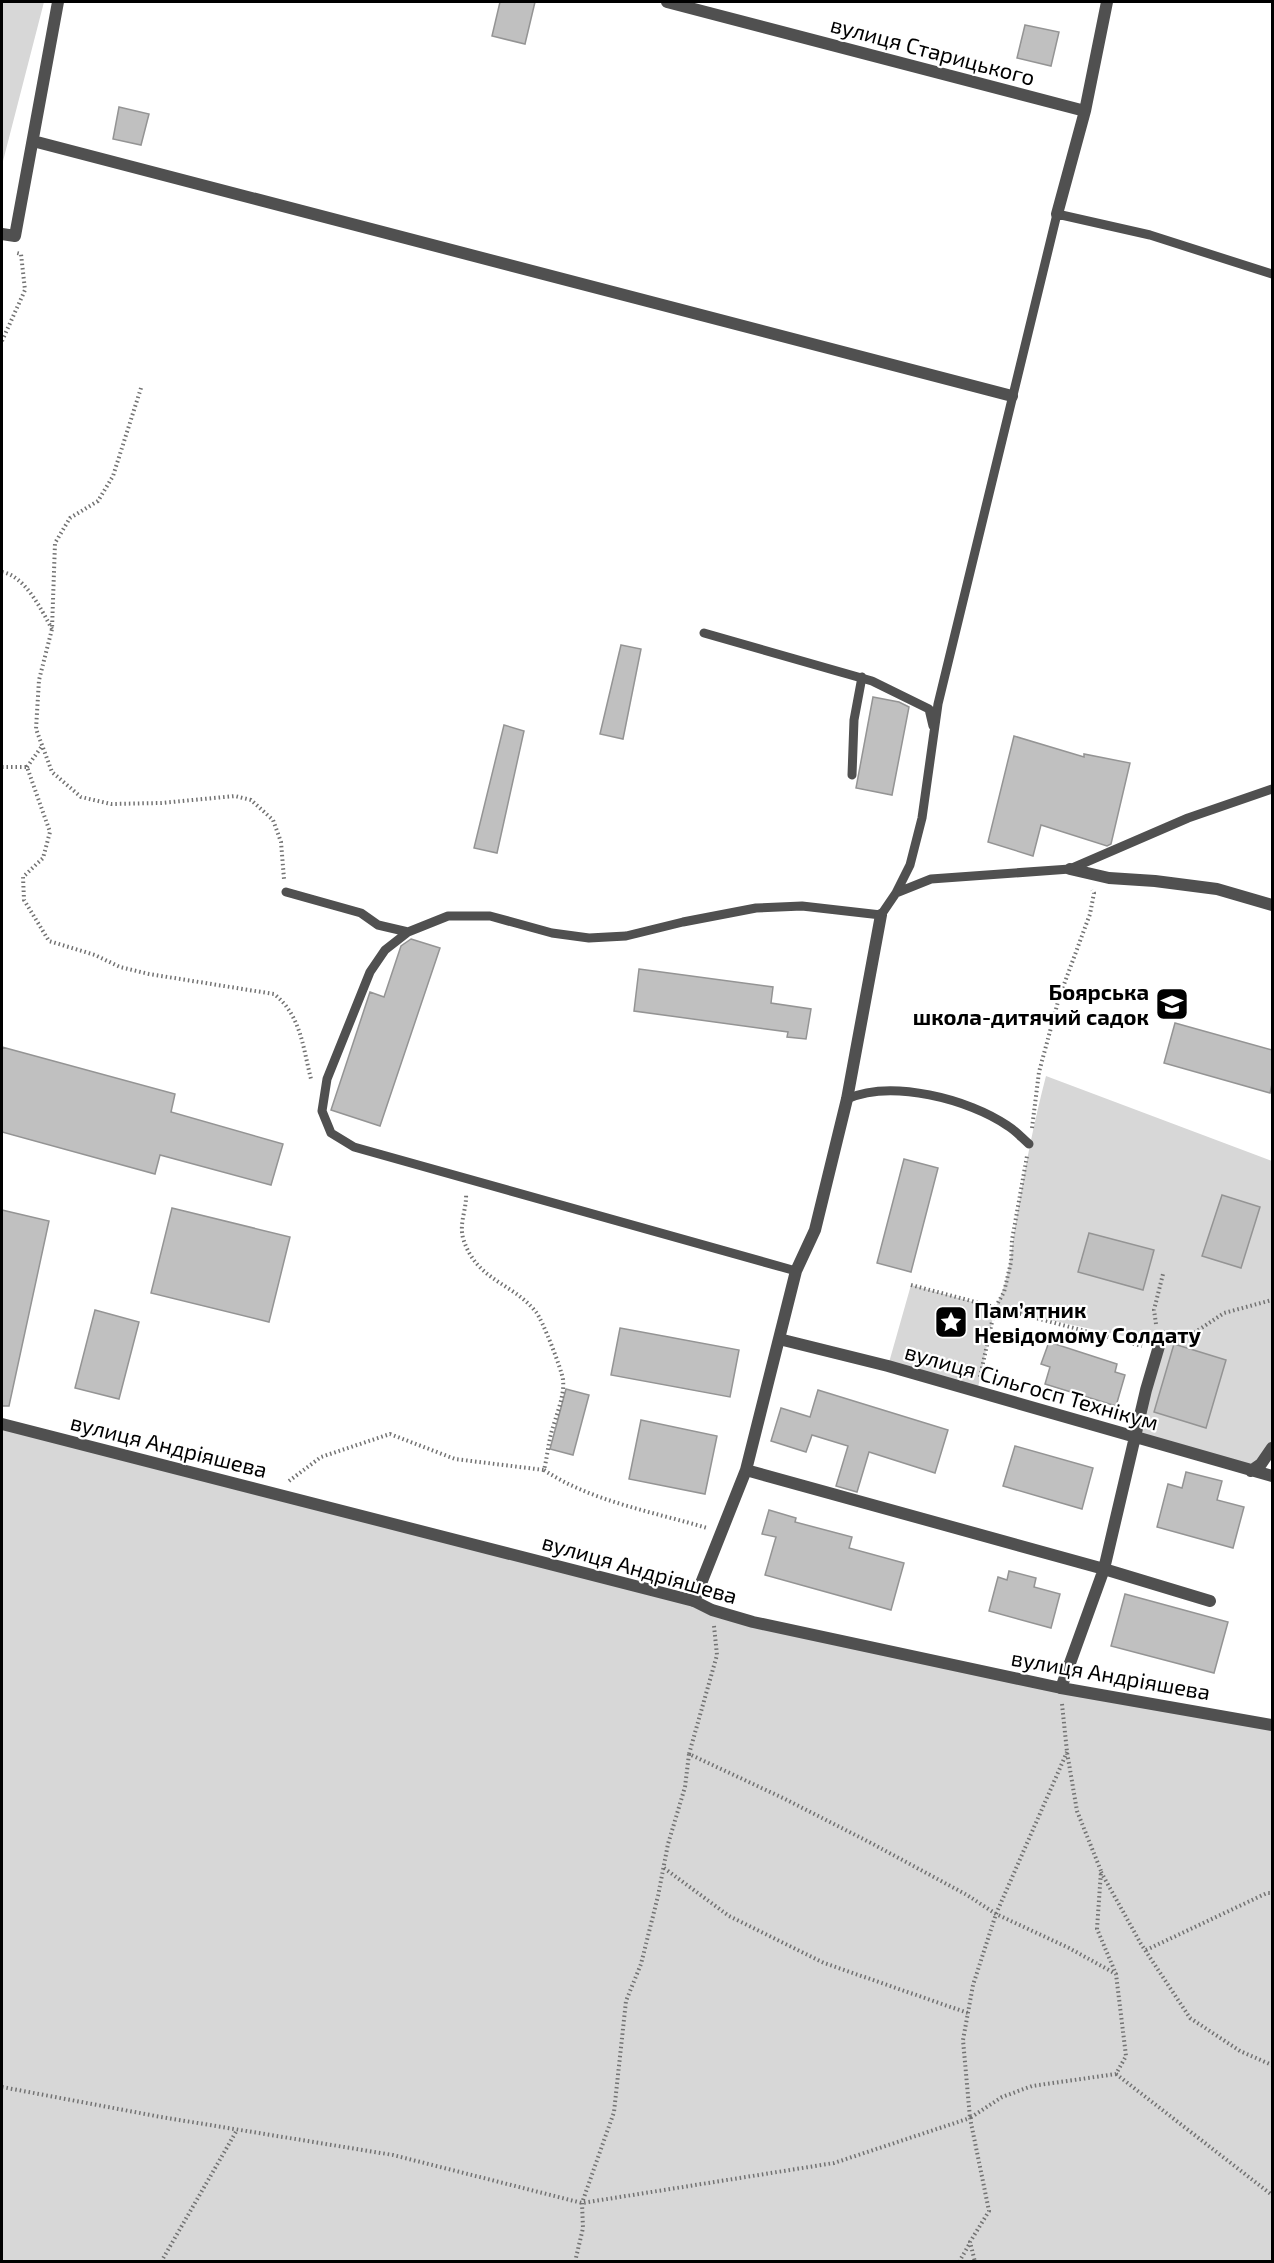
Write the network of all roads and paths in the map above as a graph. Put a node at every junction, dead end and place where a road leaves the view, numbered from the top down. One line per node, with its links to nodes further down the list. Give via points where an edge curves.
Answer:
1 (58, 2): 5 (street)
2 (667, 2): 4 (street, вулиця Старицького)
3 (1107, 2): 4 (street)
4 (1084, 111): 6 (street)
5 (33, 141): 8 (street); 12 (street)
6 (1057, 214): 9 (lane, via 1150,235); 12 (lane)
7 (2, 234): 8 (street)
8 (15, 236): 10 (path, via 14,252 21,254 25,290)
9 (1272, 274)
10 (2, 341)
11 (141, 388): 14 (path, via 113,476 98,501 70,518 55,543)
12 (1012, 396): 17 (lane)
13 (2, 572): 14 (path, via 10,573 34,596)
14 (52, 629): 18 (path, via 39,680 36,729)
15 (704, 633): 16 (lane)
16 (862, 677): 17 (lane, via 929,709); 21 (lane, via 854,720)
17 (934, 728): 25 (lane, via 922,818 910,865)
18 (42, 746): 20 (path); 24 (path, via 52,772 81,797 111,804 235,796 251,800 273,820 281,842)
19 (2, 767): 20 (path)
20 (27, 767): 30 (path, via 50,832 43,858 23,876 24,900 49,941 149,974 274,994 286,1003 299,1028)
21 (852, 775)
22 (1272, 789): 23 (lane, via 1188,818)
23 (1070, 869): 25 (lane, via 931,879); 26 (street, via 1109,878 1217,889); 31 (path, via 1094,893 1039,1072)
24 (286, 892): 28 (lane, via 361,913 378,925)
25 (896, 893): 27 (lane)
26 (1272, 905)
27 (881, 915): 28 (lane, via 802,906 756,908 626,936 589,938 552,933 490,916 448,916); 29 (street)
28 (408, 932): 30 (lane, via 385,950 370,972 327,1079)
29 (847, 1099): 31 (lane, via 861,1093 922,1094 970,1106 1010,1126); 33 (street, via 815,1230)
30 (322, 1111): 32 (lane, via 331,1133 354,1147)
31 (1029, 1144): 37 (path, via 1011,1262 1004,1292)
32 (458, 1176): 33 (lane); 45 (path, via 466,1194 461,1222 468,1250 489,1277 537,1313 563,1380)
33 (796, 1271): 39 (street)
34 (1162, 1274): 38 (path, via 1154,1310)
35 (911, 1285): 37 (path)
36 (1272, 1300): 38 (path, via 1224,1313 1191,1335)
37 (995, 1308): 40 (path); 41 (path)
38 (1162, 1336): 40 (street)
39 (779, 1339): 41 (street, вулиця Сільгосп Технікум); 46 (street)
40 (1158, 1350): 43 (street)
41 (977, 1392): 43 (street, вулиця Сільгосп Технікум)
42 (2, 1424): 49 (street, вулиця Андріяшева)
43 (1136, 1438): 47 (street, вулиця Сільгосп Технікум); 51 (street)
44 (1272, 1448): 47 (street)
45 (544, 1470): 49 (path, via 455,1459 390,1434 321,1457); 50 (path, via 561,1482 599,1497)
46 (746, 1470): 50 (street); 51 (street)
47 (1251, 1471): 48 (street, вулиця Сільгосп Технікум)
48 (1272, 1476)
49 (273, 1493): 53 (street, вулиця Андріяшева)
50 (721, 1532): 53 (street)
51 (1104, 1569): 52 (street); 55 (street)
52 (1210, 1600)
53 (694, 1601): 54 (street, вулиця Андріяшева)
54 (712, 1610): 55 (street, вулиця Андріяшева); 58 (path, via 717,1655)
55 (1061, 1688): 56 (street, вулиця Андріяшева); 57 (path)
56 (1272, 1725)
57 (1067, 1752): 60 (path, via 1077,1811); 62 (path)
58 (689, 1754): 59 (path, via 685,1788); 62 (path, via 871,1843)
59 (664, 1868): 65 (path, via 729,1917 824,1963); 72 (path, via 640,1964 626,2001 614,2112)
60 (1101, 1871): 63 (path); 64 (path, via 1096,1929)
61 (1272, 1893): 63 (path)
62 (996, 1914): 64 (path); 65 (path)
63 (1146, 1950): 66 (path, via 1190,2018 1240,2051)
64 (1116, 1974): 67 (path, via 1126,2056)
65 (968, 2013): 69 (path, via 963,2040)
66 (1272, 2065)
67 (1116, 2074): 69 (path, via 1032,2086 1002,2097); 71 (path)
68 (2, 2087): 70 (path)
69 (970, 2118): 72 (path, via 834,2163); 73 (path, via 989,2211)
70 (238, 2129): 72 (path, via 393,2155); 74 (path)
71 (1272, 2195)
72 (582, 2203): 75 (path, via 584,2228)
73 (970, 2242): 76 (path); 77 (path)
74 (161, 2262)
75 (575, 2262)
76 (960, 2262)
77 (975, 2262)

